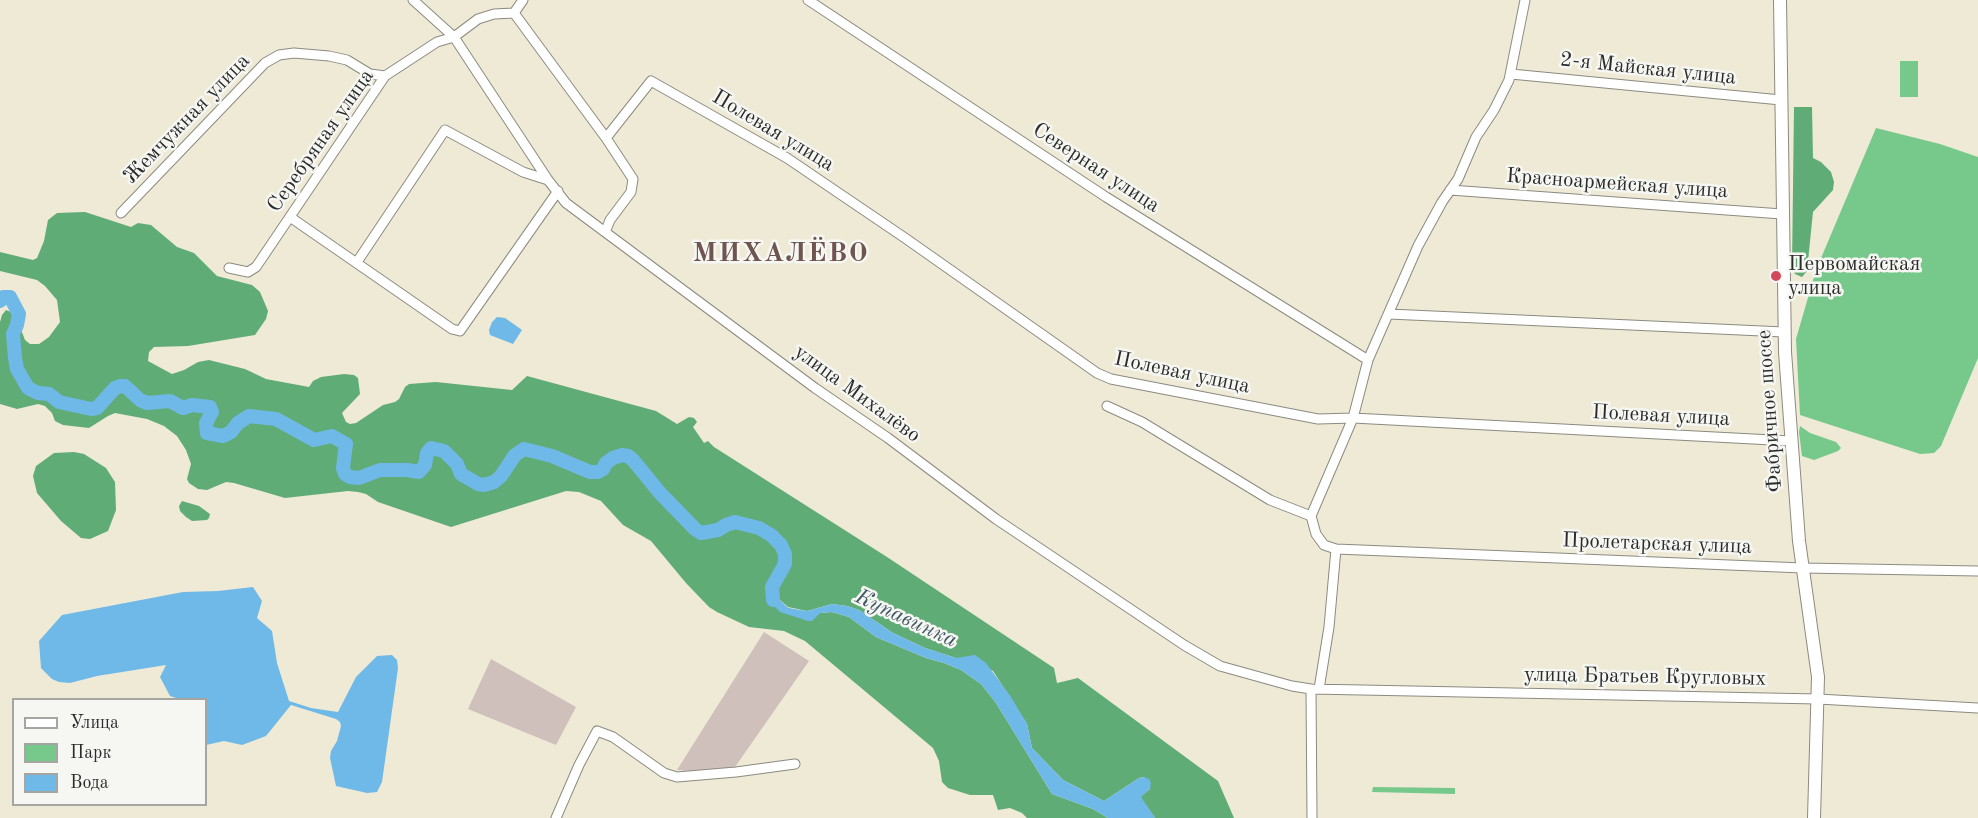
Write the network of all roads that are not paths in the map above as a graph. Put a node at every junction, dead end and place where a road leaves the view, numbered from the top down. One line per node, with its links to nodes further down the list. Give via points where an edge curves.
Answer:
1 (413, 0): 7 (street, улица Михалёво)
2 (523, 0): 6 (street)
3 (808, 0): 23 (street, Северная улица, via 1106,196)
4 (1525, 0): 8 (street)
5 (1780, 0): 10 (main road, Фабричное шоссе)
6 (514, 13): 7 (street, Серебряная улица, via 478,18); 11 (street)
7 (454, 37): 9 (street, Серебряная улица, via 437,42); 12 (street, улица Михалёво)
8 (1511, 74): 10 (street, 2-я Майская улица); 13 (street)
9 (385, 76): 15 (street, Жемчужная улица, via 370,74 347,60 329,56 279,55 265,63); 17 (street, Серебряная улица)
10 (1781, 100): 16 (main road, Фабричное шоссе)
11 (606, 138): 18 (street, via 633,179 631,192); 25 (street, Полевая улица, via 651,81 787,158 1097,373 1118,381 1309,418)
12 (548, 180): 14 (street, улица Михалёво); 19 (street, via 523,172 445,130)
13 (1450, 190): 16 (street, Красноармейская улица); 21 (street, via 1418,246)
14 (558, 191): 18 (street, улица Михалёво, via 566,203); 19 (street, via 460,331)
15 (121, 213)
16 (1782, 214): 22 (main road, Фабричное шоссе)
17 (290, 218): 19 (street); 20 (street, Серебряная улица, via 256,267 248,272)
18 (606, 230): 31 (street, улица Михалёво, via 996,519 1184,645 1220,666)
19 (357, 262)
20 (229, 268)
21 (1389, 314): 22 (street); 23 (street)
22 (1784, 332): 26 (main road, Фабричное шоссе)
23 (1368, 360): 25 (street)
24 (1107, 406): 27 (street, via 1142,422 1270,500)
25 (1353, 418): 26 (street, Полевая улица); 27 (street)
26 (1791, 441): 29 (main road, Фабричное шоссе)
27 (1311, 516): 28 (street, via 1324,545)
28 (1336, 549): 29 (street, Пролетарская улица); 31 (street, via 1329,627)
29 (1803, 568): 30 (street, Пролетарская улица); 32 (main road, Фабричное шоссе, via 1817,662)
30 (1978, 571)
31 (1315, 689): 32 (street, улица Братьев Кругловых); 36 (street)
32 (1818, 699): 33 (street, улица Братьев Кругловых); 37 (main road, Фабричное шоссе)
33 (1978, 708)
34 (795, 764): 35 (street, via 678,777 664,773 613,737 597,731)
35 (556, 818)
36 (1312, 818)
37 (1814, 818)

